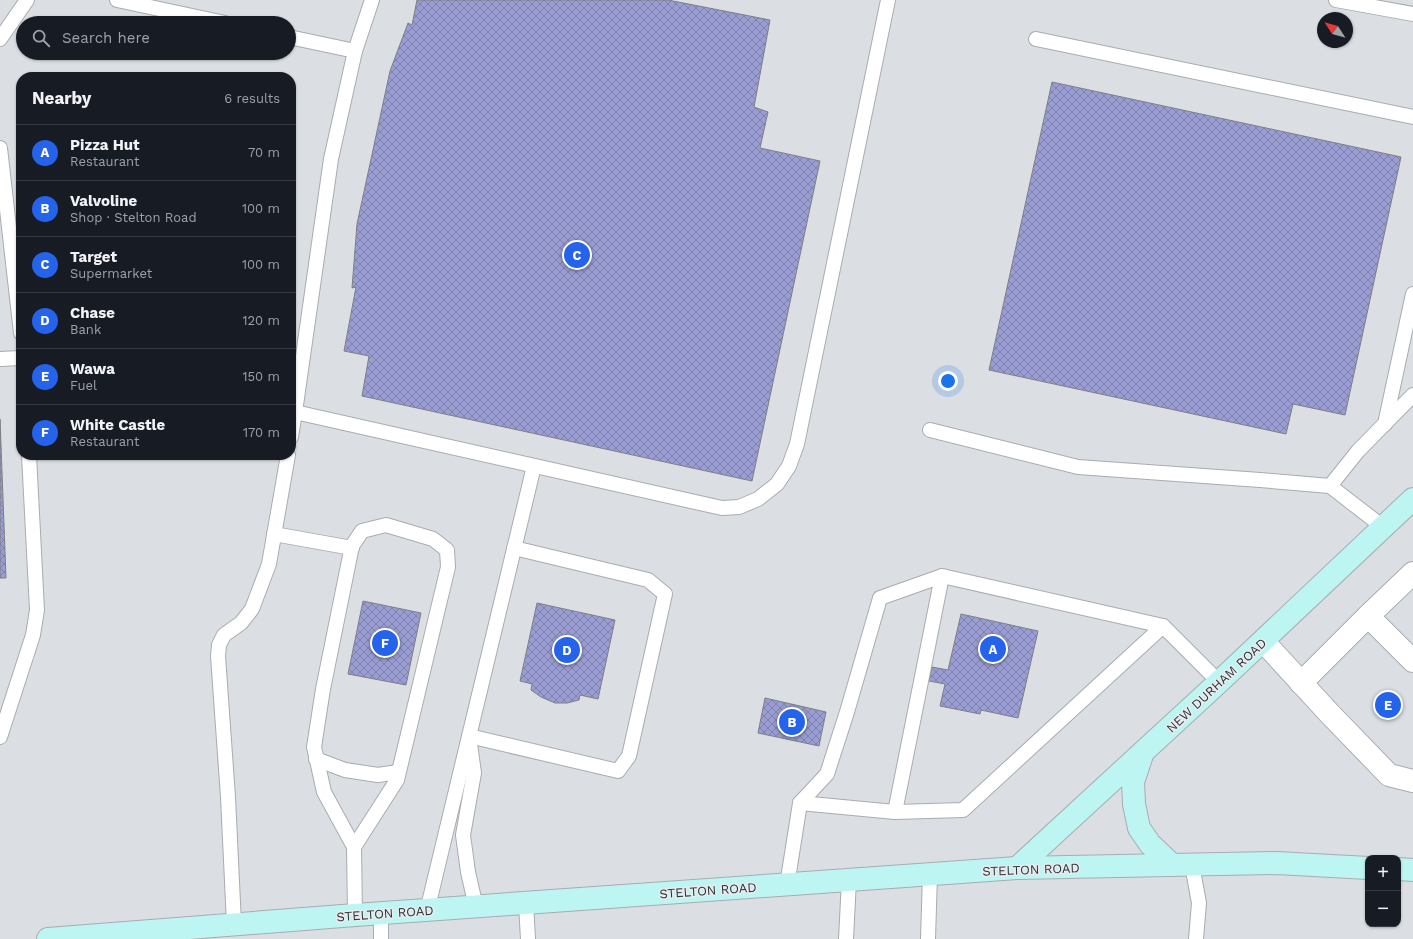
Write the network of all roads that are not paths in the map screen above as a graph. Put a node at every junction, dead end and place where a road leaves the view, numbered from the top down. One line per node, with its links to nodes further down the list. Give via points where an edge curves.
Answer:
1 (27, 0): 9 (lane)
2 (117, 0): 7 (lane)
3 (372, 0): 11 (lane)
4 (888, 0): 25 (lane, via 797,444 789,466 778,484 758,499 739,507 722,508)
5 (1336, 0): 6 (lane)
6 (1413, 14)
7 (192, 16)
8 (296, 38): 11 (lane)
9 (0, 39)
10 (1036, 39): 12 (lane)
11 (355, 51): 18 (lane, via 331,159)
12 (1413, 117)
13 (0, 148): 14 (lane)
14 (16, 289)
15 (1413, 294): 21 (lane)
16 (16, 358): 17 (lane)
17 (0, 359)
18 (296, 392)
19 (1413, 395): 21 (lane)
20 (296, 413): 25 (lane)
21 (1385, 424): 26 (lane, via 1358,451)
22 (930, 430): 26 (lane, via 1078,467)
23 (28, 460): 41 (lane, via 37,610 33,635)
24 (287, 460): 29 (lane)
25 (534, 466): 31 (lane)
26 (1330, 486): 28 (lane)
27 (1413, 499): 28 (main road, NEW DURHAM ROAD)
28 (1383, 527): 36 (main road, NEW DURHAM ROAD)
29 (274, 534): 30 (lane); 62 (lane, via 269,564 252,609 241,623 224,635 219,645)
30 (352, 548): 43 (lane, via 323,689 314,747); 44 (lane, via 362,531 386,525 433,539 447,550 448,567)
31 (514, 548): 40 (lane); 40 (lane, via 648,580 665,594 629,756 618,771)
32 (1413, 573): 34 (street)
33 (942, 576): 35 (lane); 46 (lane, via 880,598 827,774); 47 (lane)
34 (1368, 616): 37 (street); 39 (street)
35 (1163, 626): 38 (lane); 47 (lane, via 963,810)
36 (1263, 641): 38 (main road, NEW DURHAM ROAD); 39 (street)
37 (1413, 661)
38 (1219, 682): 42 (main road, NEW DURHAM ROAD)
39 (1301, 683): 45 (street, via 1388,775)
40 (469, 736): 58 (lane, via 474,773 463,835); 59 (lane)
41 (0, 737)
42 (1142, 754): 49 (main road, via 1133,782 1139,828 1150,844); 50 (main road, NEW DURHAM ROAD)
43 (316, 758): 44 (lane, via 346,770 378,776); 48 (lane, via 324,792)
44 (398, 772): 48 (lane, via 397,780)
45 (1413, 780)
46 (800, 803): 47 (lane); 56 (lane)
47 (895, 812)
48 (354, 847): 61 (lane)
49 (1182, 865): 50 (main road, STELTON ROAD); 51 (main road, STELTON ROAD, via 1276,863); 68 (lane, via 1199,903)
50 (1017, 868): 54 (main road, STELTON ROAD)
51 (1365, 868)
52 (1401, 869): 53 (main road)
53 (1413, 870)
54 (930, 875): 55 (main road, STELTON ROAD); 67 (lane)
55 (849, 880): 56 (main road, STELTON ROAD); 66 (lane)
56 (787, 885): 57 (main road, STELTON ROAD)
57 (526, 904): 58 (main road, STELTON ROAD); 65 (lane)
58 (476, 907): 59 (main road, STELTON ROAD)
59 (427, 911): 60 (main road, STELTON ROAD)
60 (381, 913): 61 (main road, STELTON ROAD); 64 (lane)
61 (355, 915): 62 (main road, STELTON ROAD)
62 (234, 924): 63 (main road, STELTON ROAD)
63 (48, 939)
64 (381, 939)
65 (528, 939)
66 (846, 939)
67 (928, 939)
68 (1196, 939)

